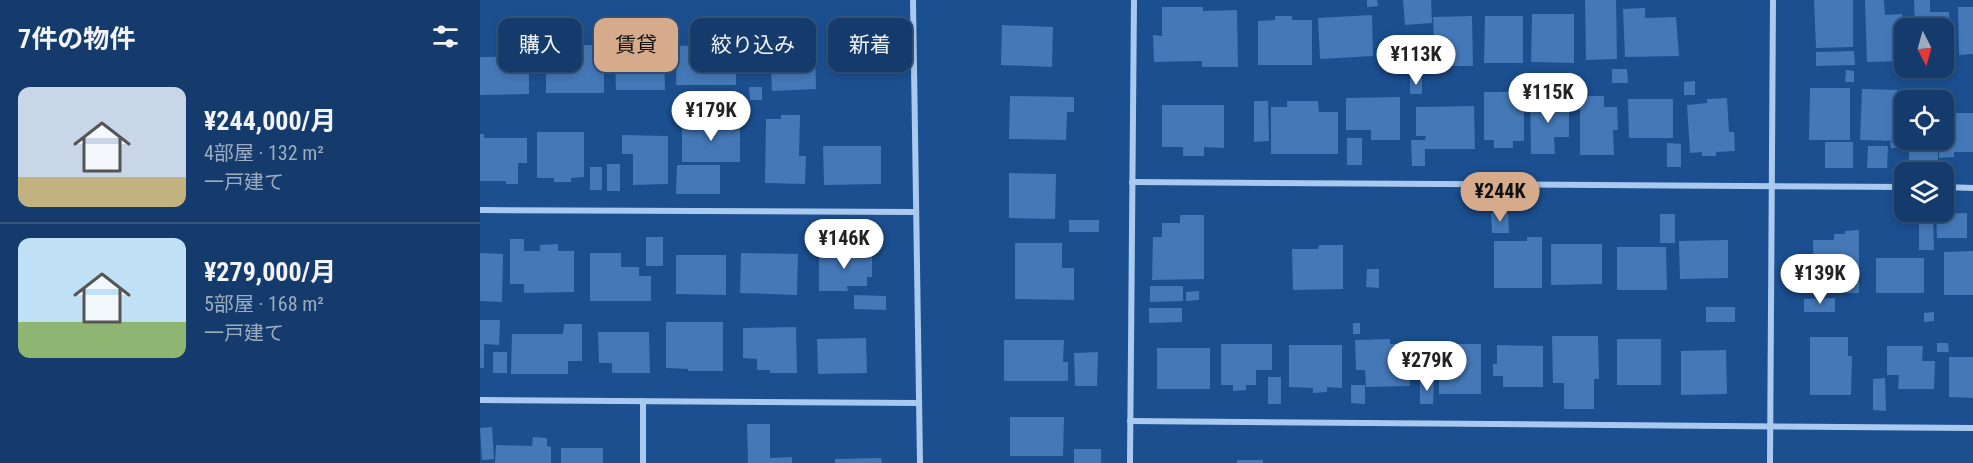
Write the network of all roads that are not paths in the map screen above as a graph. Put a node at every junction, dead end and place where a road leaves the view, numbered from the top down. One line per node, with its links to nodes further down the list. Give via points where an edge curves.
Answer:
1 (913, 0): 10 (street)
2 (1134, 0): 4 (street)
3 (1773, 0): 5 (street)
4 (1132, 182): 5 (street); 14 (street)
5 (1772, 186): 6 (street); 15 (street)
6 (1894, 187)
7 (1954, 188): 8 (street)
8 (1973, 188)
9 (480, 210): 10 (street)
10 (916, 212): 13 (street)
11 (480, 400): 12 (street)
12 (643, 401): 13 (street); 17 (street)
13 (919, 404): 18 (street)
14 (1130, 421): 15 (street); 19 (street)
15 (1770, 427): 16 (street); 20 (street)
16 (1973, 428)
17 (643, 463)
18 (920, 463)
19 (1130, 463)
20 (1770, 463)

